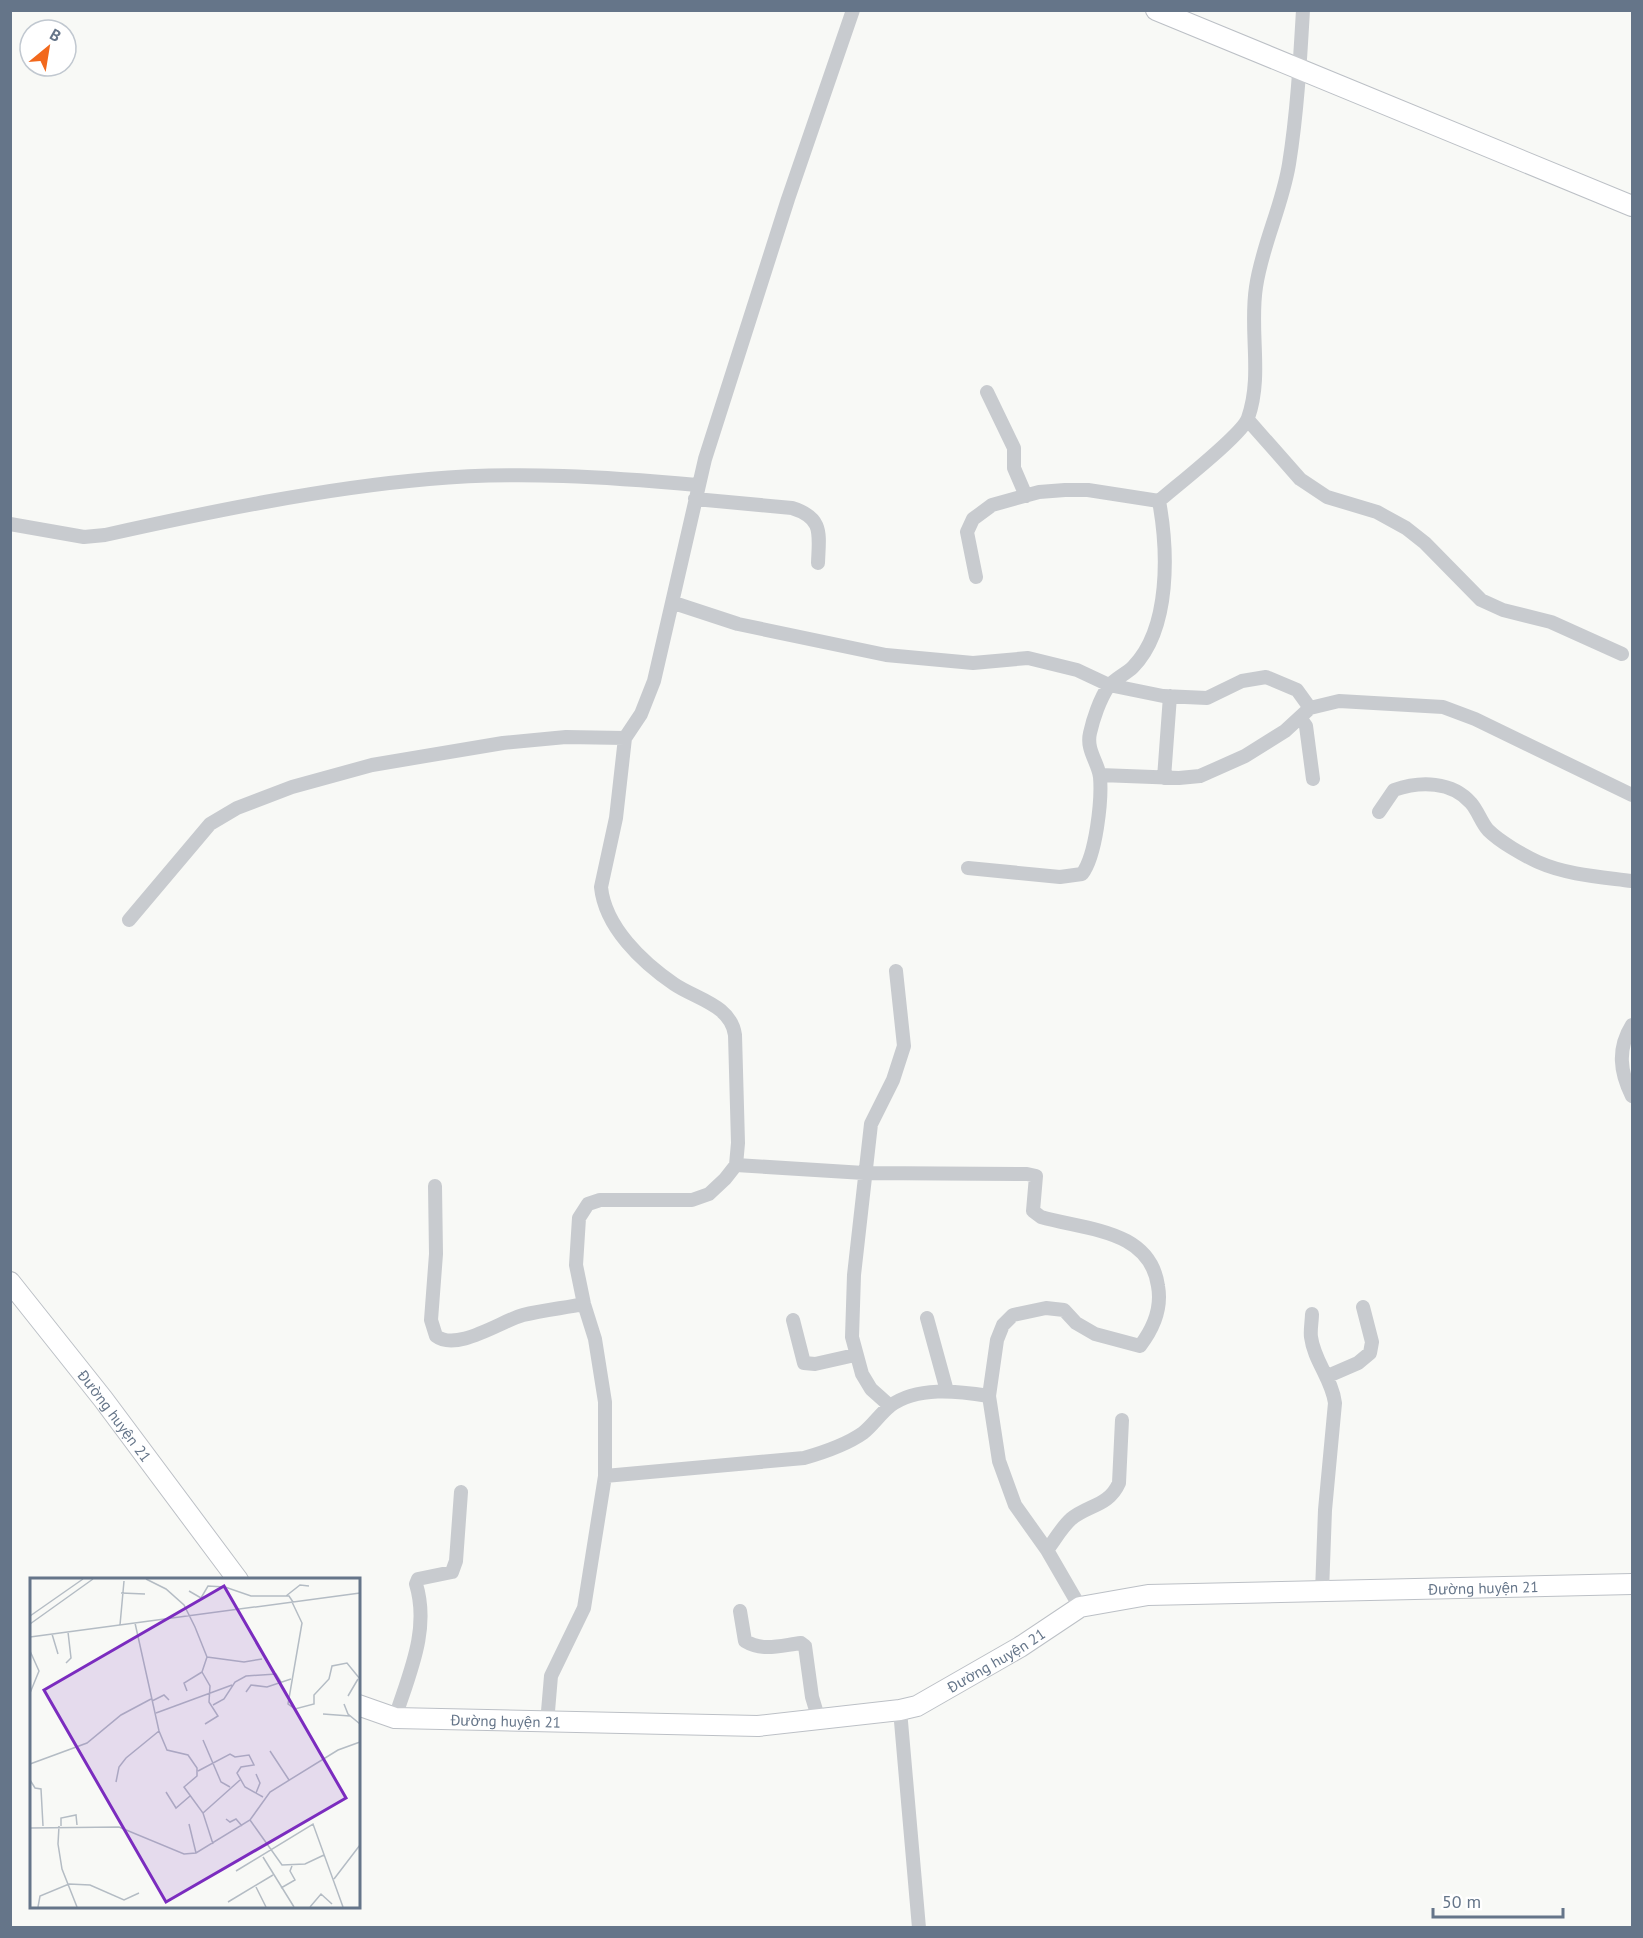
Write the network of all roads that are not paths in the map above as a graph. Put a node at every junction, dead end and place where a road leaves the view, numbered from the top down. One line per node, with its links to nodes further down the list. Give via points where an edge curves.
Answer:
1 (853, 10): 8 (street)
2 (1156, 10): 4 (street)
3 (1303, 10): 4 (street)
4 (1300, 68): 5 (street); 7 (street, via 1288,166 1262,250 1256,288 1252,318 1257,365)
5 (1632, 206)
6 (987, 392): 9 (street, via 1014,448 1014,468)
7 (1248, 420): 11 (street); 16 (street, via 1300,479 1327,497 1377,512 1406,528 1481,600 1551,622)
8 (697, 485): 10 (street); 12 (street, via 561,474 428,479 250,506 105,535 84,537)
9 (1026, 496): 11 (street, via 1088,490); 14 (street, via 992,505 973,519 967,532)
10 (695, 499): 13 (street, via 806,512 819,529); 15 (street)
11 (1159, 501): 17 (street, via 1165,551 1164,591 1155,630 1134,666)
12 (10, 524)
13 (818, 563)
14 (976, 577)
15 (674, 603): 17 (street, via 738,624 885,655 973,663 1028,658 1077,670); 20 (street, via 648,699)
16 (1622, 654)
17 (1109, 685): 18 (street); 21 (street, via 1089,735)
18 (1170, 696): 19 (street, via 1207,698 1242,681 1266,677 1298,690); 22 (street)
19 (1306, 714): 22 (street, via 1245,756 1212,771 1200,776); 23 (street); 24 (street, via 1339,701 1443,707)
20 (625, 738): 28 (street, via 566,737 503,743 372,765 237,808 210,824); 32 (street, via 602,898 612,921 649,964 676,986 723,1011 734,1025)
21 (1100, 775): 22 (street); 26 (street, via 1092,855 1082,874 1060,877)
22 (1164, 778)
23 (1313, 779)
24 (1632, 795)
25 (1379, 812): 27 (street, via 1394,790 1442,785 1473,804 1489,830 1539,862 1576,873)
26 (968, 868)
27 (1632, 881)
28 (129, 920)
29 (897, 971): 33 (street, via 904,1046 893,1080 871,1124)
30 (1632, 1025): 31 (street, via 1622,1044 1621,1058)
31 (1632, 1096)
32 (736, 1165): 33 (street); 36 (street, via 715,1190 702,1197 679,1202 600,1200 582,1209 576,1265)
33 (864, 1173): 41 (street, via 854,1275); 44 (street, via 1036,1176 1033,1211 1041,1217 1113,1234 1133,1242 1148,1257 1156,1273 1159,1309 1140,1346 1095,1334 1064,1310 1046,1308 1013,1315 997,1340)
34 (435, 1186): 36 (street, via 436,1254 431,1320 436,1336 449,1342 522,1315)
35 (10, 1282): 50 (street, Đường huyện 21, via 96,1389)
36 (584, 1304): 47 (street, via 595,1339 605,1402)
37 (1363, 1307): 42 (street, via 1372,1342 1370,1353 1358,1363)
38 (1312, 1314): 42 (street, via 1311,1337)
39 (927, 1318): 43 (street)
40 (793, 1320): 41 (street, via 804,1362 815,1364)
41 (855, 1355): 45 (street, via 872,1389)
42 (1328, 1376): 52 (street, via 1335,1403)
43 (947, 1391): 44 (street); 45 (street, via 922,1394)
44 (988, 1396): 49 (street, via 1007,1486)
45 (890, 1406): 47 (street, via 864,1432 826,1452 804,1458)
46 (1122, 1420): 49 (street, via 1119,1483 1115,1491 1104,1503 1071,1519)
47 (605, 1476): 59 (street, via 584,1608 551,1676)
48 (461, 1492): 57 (street, via 452,1572 418,1579 416,1584 421,1634)
49 (1047, 1550): 53 (street)
50 (237, 1578)
51 (1632, 1584): 52 (street, Đường huyện 21)
52 (1322, 1592): 53 (street, Đường huyện 21, via 1148,1595)
53 (1080, 1607): 56 (street, Đường huyện 21, via 917,1707)
54 (740, 1611): 58 (street, via 745,1641 753,1646 778,1647 801,1642 805,1646)
55 (360, 1706): 57 (street, Đường huyện 21)
56 (900, 1710): 58 (street, Đường huyện 21); 60 (street)
57 (396, 1718): 59 (street, Đường huyện 21)
58 (819, 1720): 59 (street, Đường huyện 21, via 758,1726)
59 (548, 1723)
60 (919, 1928)

